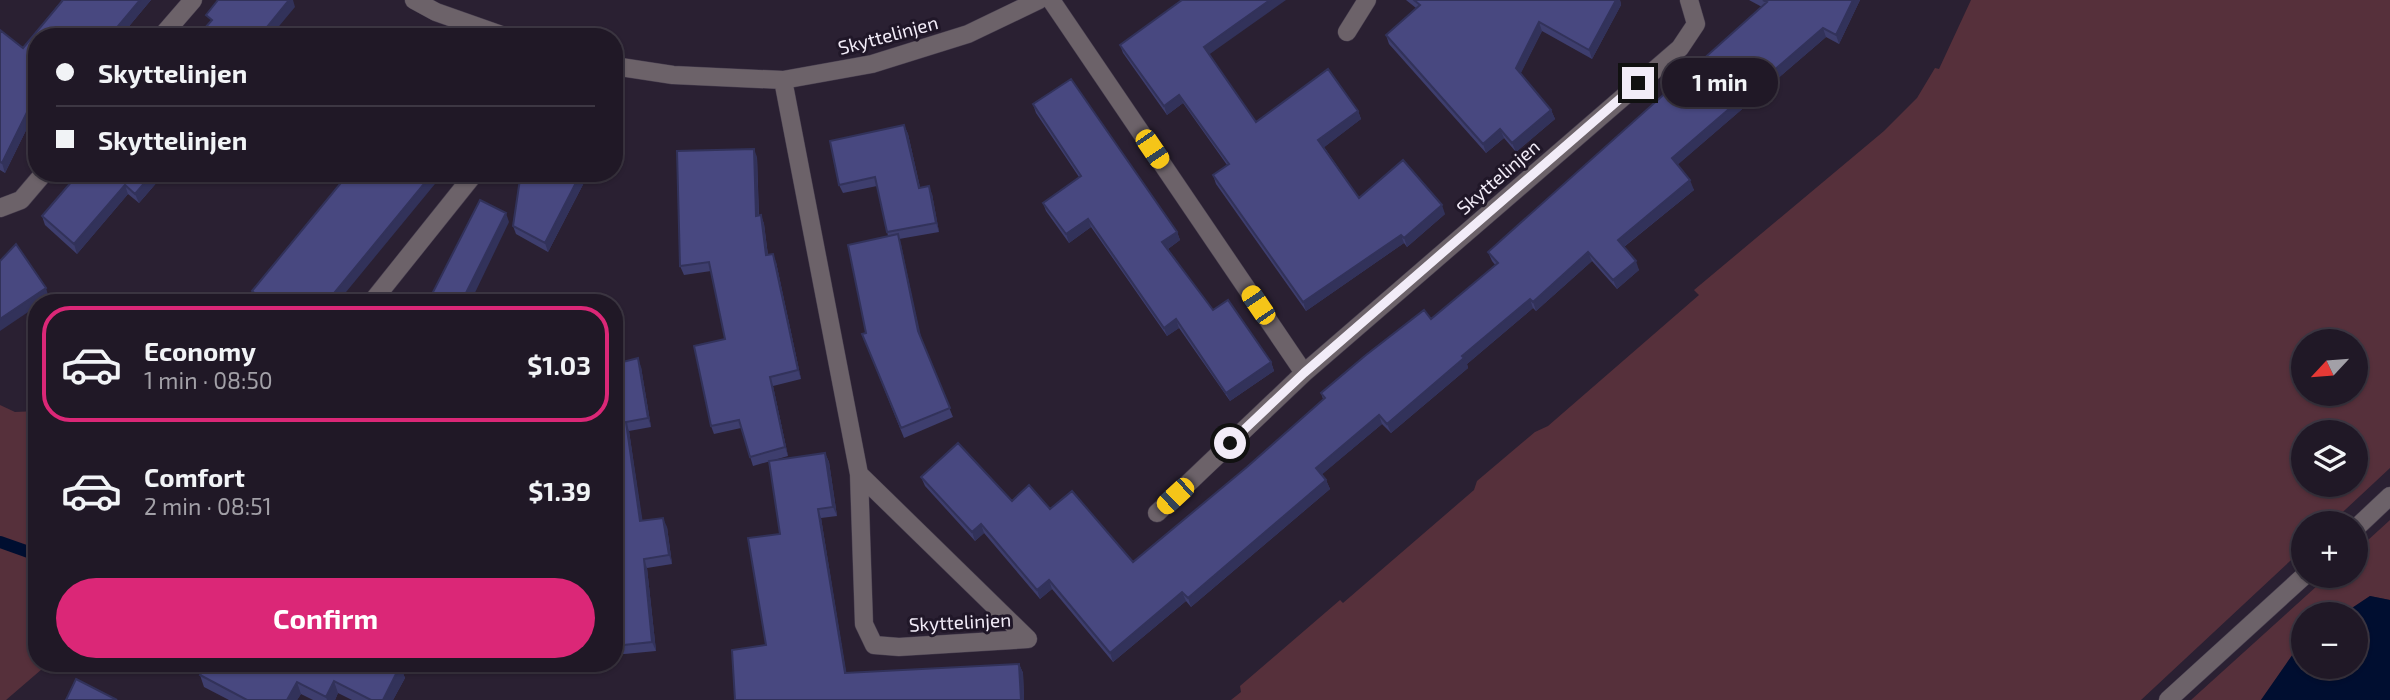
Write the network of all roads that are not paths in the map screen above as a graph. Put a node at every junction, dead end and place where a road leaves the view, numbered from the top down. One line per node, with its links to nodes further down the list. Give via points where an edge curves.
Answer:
1 (193, 0): 7 (street)
2 (414, 0): 8 (street)
3 (1039, 0): 11 (street, Skyttelinjen, via 968,34 872,64)
4 (1051, 0): 16 (street)
5 (1367, 0): 9 (street)
6 (1689, 0): 16 (street, Skyttelinjen, via 1696,24 1680,48)
7 (169, 28)
8 (481, 28)
9 (1347, 32)
10 (623, 67): 11 (street, Skyttelinjen, via 673,75)
11 (783, 80): 17 (street, Skyttelinjen)
12 (36, 182): 14 (street, via 21,200)
13 (468, 182): 15 (street)
14 (0, 208)
15 (378, 294)
16 (1304, 373): 19 (street, Skyttelinjen)
17 (859, 474): 17 (street, Skyttelinjen, via 864,624 874,645 1028,639)
18 (2390, 496): 20 (street)
19 (1157, 513)
20 (2368, 517)
21 (2291, 588): 22 (street)
22 (2168, 700)

